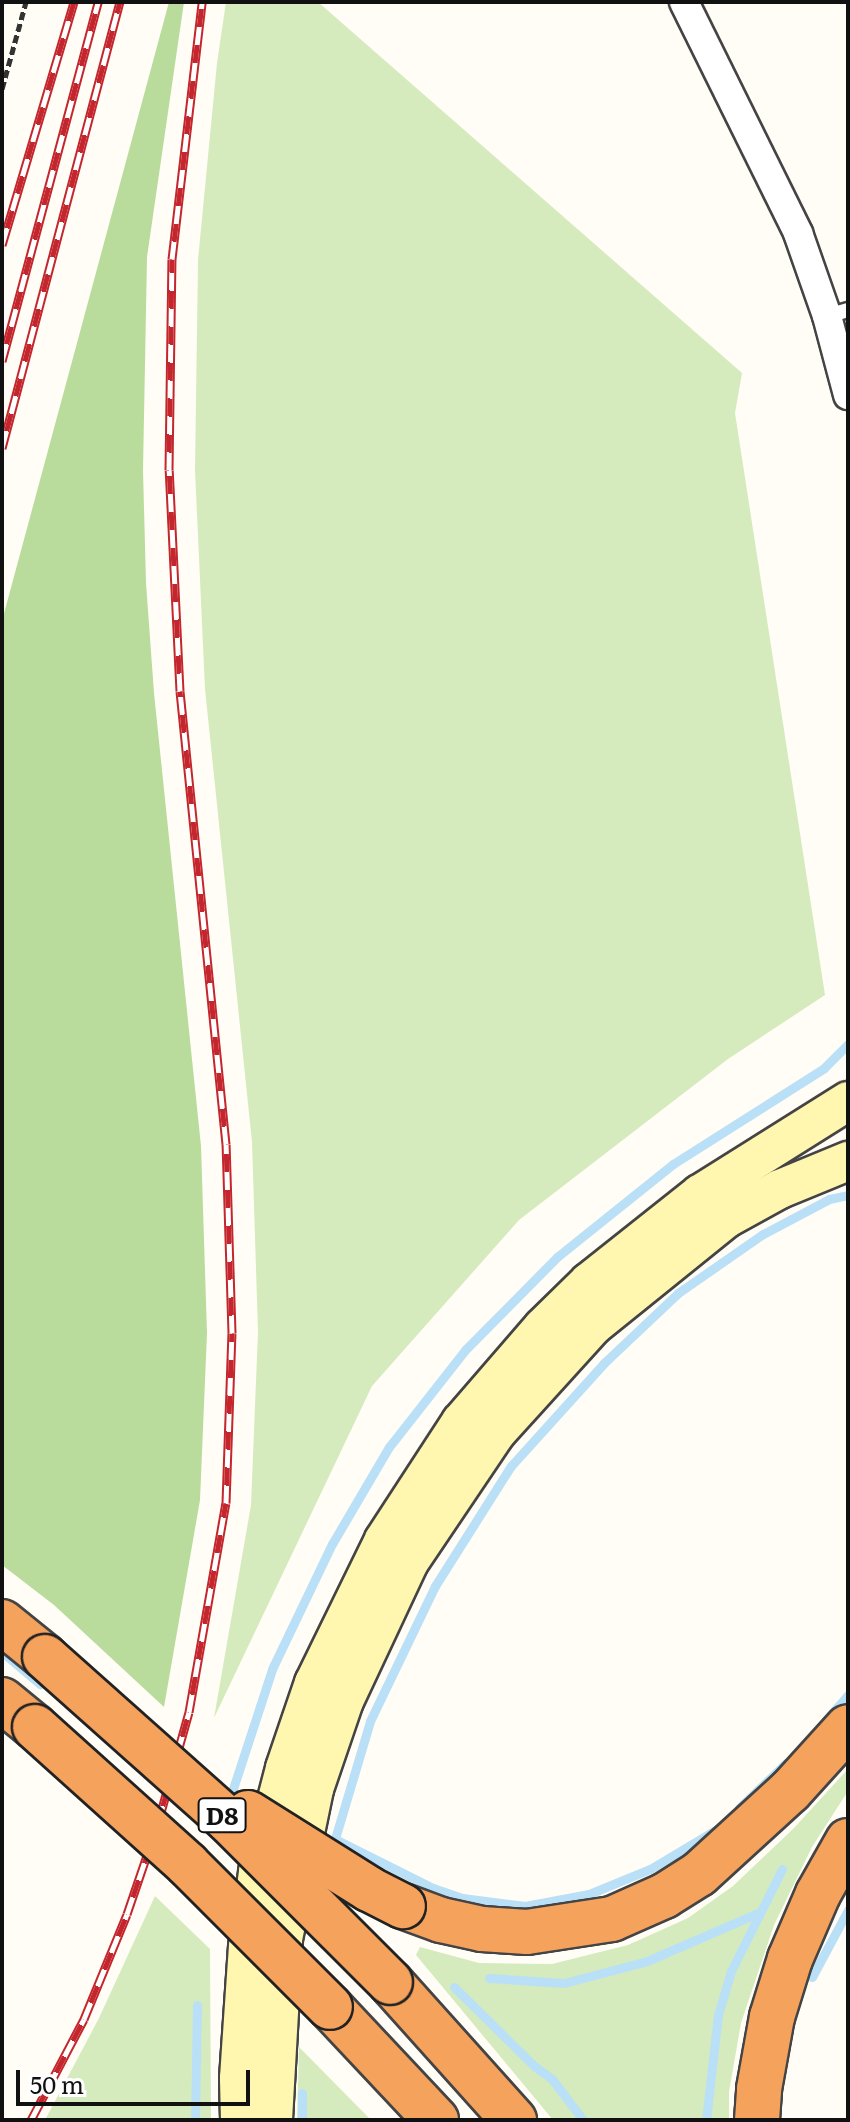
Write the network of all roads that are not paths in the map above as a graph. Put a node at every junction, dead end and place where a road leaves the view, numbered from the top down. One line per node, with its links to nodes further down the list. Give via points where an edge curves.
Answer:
1 (684, 2): 2 (street)
2 (838, 313): 3 (street)
3 (848, 395)
4 (848, 1101): 12 (main road, via 700,1194 589,1282 461,1422 384,1540 314,1683 258,1872 248,1947)
5 (848, 1161): 13 (main road, via 727,1218 593,1326 496,1433 409,1562 344,1701 314,1789 283,1939)
6 (2, 1622): 9 (highway, D8, bridge)
7 (2, 1700): 11 (highway, D8, bridge, via 187,1864 330,2007)
8 (848, 1727): 9 (highway, bridge, via 790,1791 699,1874 612,1919 527,1932 468,1926 403,1906 330,1866)
9 (155, 1754): 16 (highway, D8, bridge, via 390,1982)
10 (848, 1841): 17 (highway, via 790,1959 772,2017)
11 (374, 2064): 14 (highway); 15 (highway)
12 (240, 2120)
13 (273, 2120)
14 (405, 2120)
15 (436, 2120)
16 (514, 2120)
17 (757, 2120)

